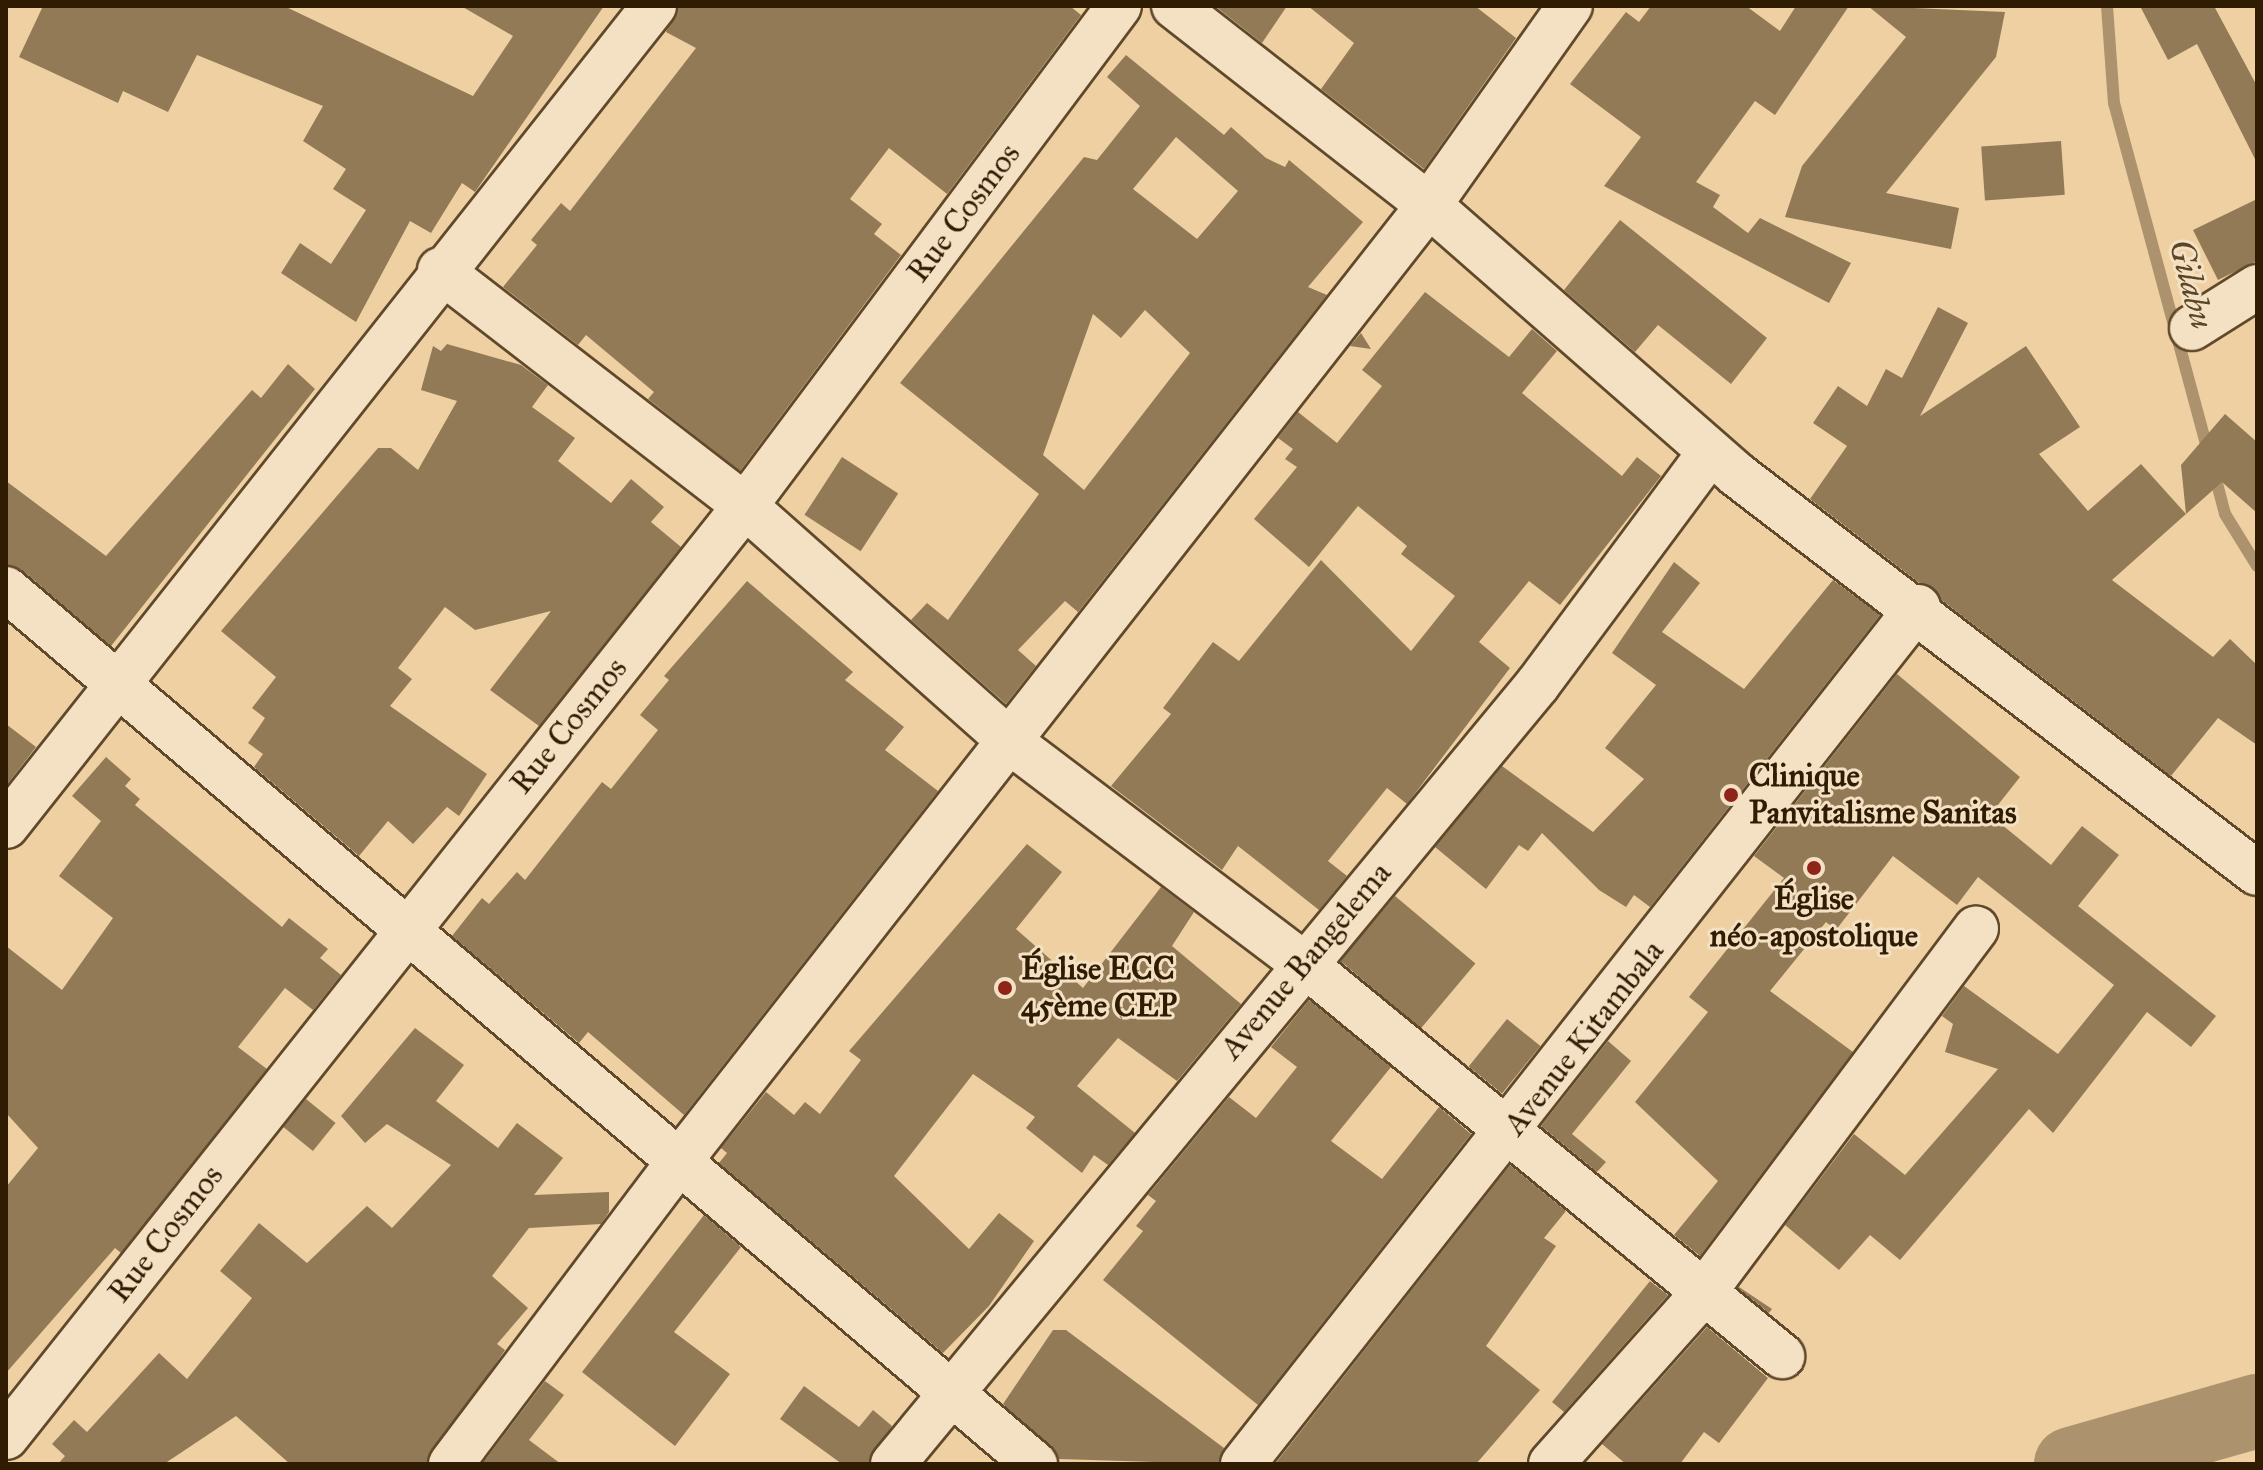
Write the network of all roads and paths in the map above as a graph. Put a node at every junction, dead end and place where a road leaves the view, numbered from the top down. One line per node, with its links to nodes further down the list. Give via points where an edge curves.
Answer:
1 (654, 6): 6 (street)
2 (1119, 6): 10 (street, Rue Cosmos)
3 (1174, 6): 5 (street)
4 (1570, 6): 5 (street)
5 (1429, 205): 9 (street); 14 (street)
6 (440, 270): 10 (street); 13 (street)
7 (2257, 287): 8 (street)
8 (2192, 328)
9 (1710, 452): 12 (street); 19 (street, Avenue Bangelema, via 1538,684)
10 (745, 506): 14 (street); 18 (street, Rue Cosmos)
11 (6, 589): 13 (street)
12 (1918, 607): 16 (street); 20 (street, Avenue Kitambala)
13 (117, 684): 15 (street); 18 (street)
14 (1013, 744): 19 (street); 21 (street)
15 (6, 826)
16 (2257, 873)
17 (1976, 929): 22 (street)
18 (403, 934): 21 (street); 25 (street, Rue Cosmos)
19 (1303, 963): 20 (street); 24 (street, Avenue Bangelema)
20 (1510, 1133): 22 (street); 29 (street, Avenue Kitambala)
21 (678, 1163): 24 (street); 26 (street)
22 (1704, 1292): 23 (street); 30 (street)
23 (1782, 1356)
24 (948, 1396): 27 (street, Avenue Bangelema); 28 (street)
25 (6, 1437)
26 (451, 1464)
27 (893, 1464)
28 (1035, 1464)
29 (1243, 1464)
30 (1551, 1464)

